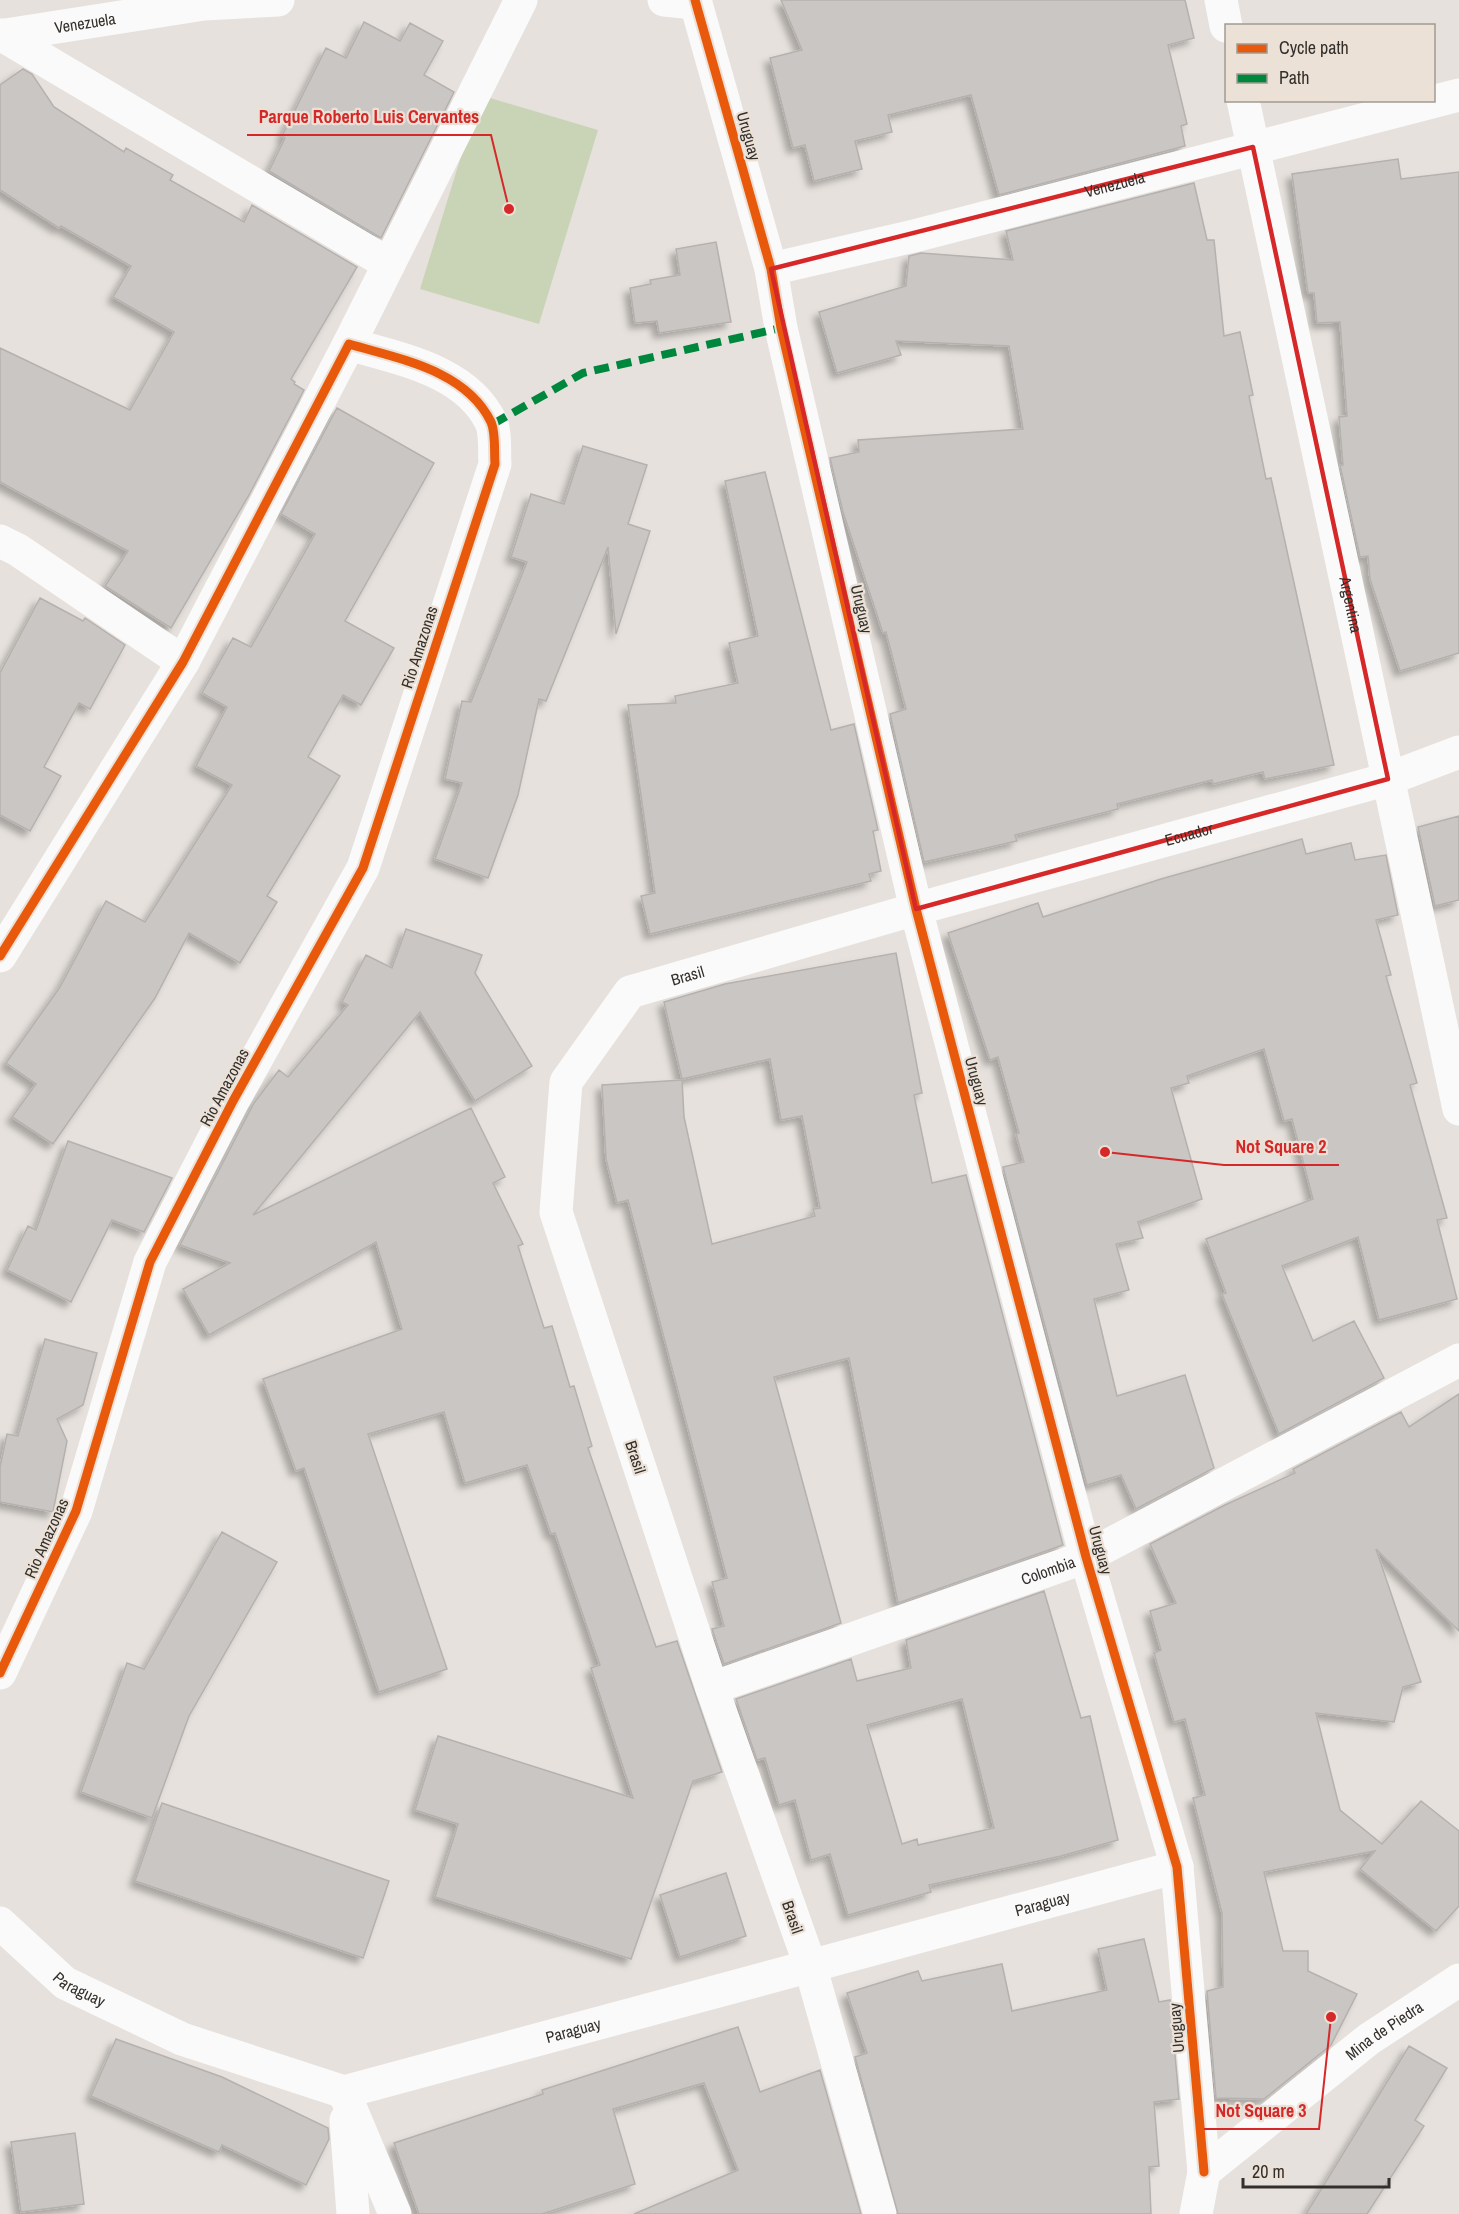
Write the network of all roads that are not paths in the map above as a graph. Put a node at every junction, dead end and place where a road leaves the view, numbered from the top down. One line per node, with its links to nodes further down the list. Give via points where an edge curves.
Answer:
1 (278, 0): 6 (street, Venezuela, via 204,3)
2 (521, 0): 12 (street)
3 (1221, 0): 5 (street)
4 (685, 1): 13 (street, Uruguay)
5 (1227, 24)
6 (1, 36): 12 (street)
7 (1459, 95): 8 (street, Venezuela)
8 (1435, 101)
9 (1243, 102): 11 (street, Argentina)
10 (1431, 102): 11 (street, Venezuela)
11 (1254, 147): 13 (street, Venezuela); 18 (street, Argentina)
12 (389, 264): 14 (street)
13 (771, 270): 19 (street, Uruguay)
14 (349, 344): 16 (street); 24 (street, Rio Amazonas, via 420,365 462,386 478,401 492,424 495,464 363,867 233,1101 150,1262 76,1511)
15 (0, 541): 16 (street)
16 (183, 662): 20 (street)
17 (1459, 752): 18 (street, Ecuador)
18 (1388, 779): 19 (street, Ecuador); 21 (street, Argentina)
19 (916, 909): 23 (street, Uruguay); 25 (street, Brasil, via 630,992 566,1082 556,1212)
20 (0, 956)
21 (1459, 1109)
22 (1459, 1360): 23 (street, Colombia)
23 (1086, 1557): 25 (street, Colombia); 26 (street, Uruguay)
24 (0, 1673)
25 (712, 1688): 28 (street, Brasil)
26 (1177, 1867): 28 (street, Paraguay); 31 (street, Uruguay)
27 (0, 1923): 30 (street, Paraguay, via 65,1983 182,2038)
28 (810, 1965): 30 (street, Paraguay); 34 (street, Brasil)
29 (1459, 1980): 31 (street, Mina de Piedra, via 1369,2038)
30 (344, 2092): 32 (street); 33 (street)
31 (1204, 2172): 35 (street)
32 (353, 2214)
33 (394, 2214)
34 (880, 2214)
35 (1196, 2214)

